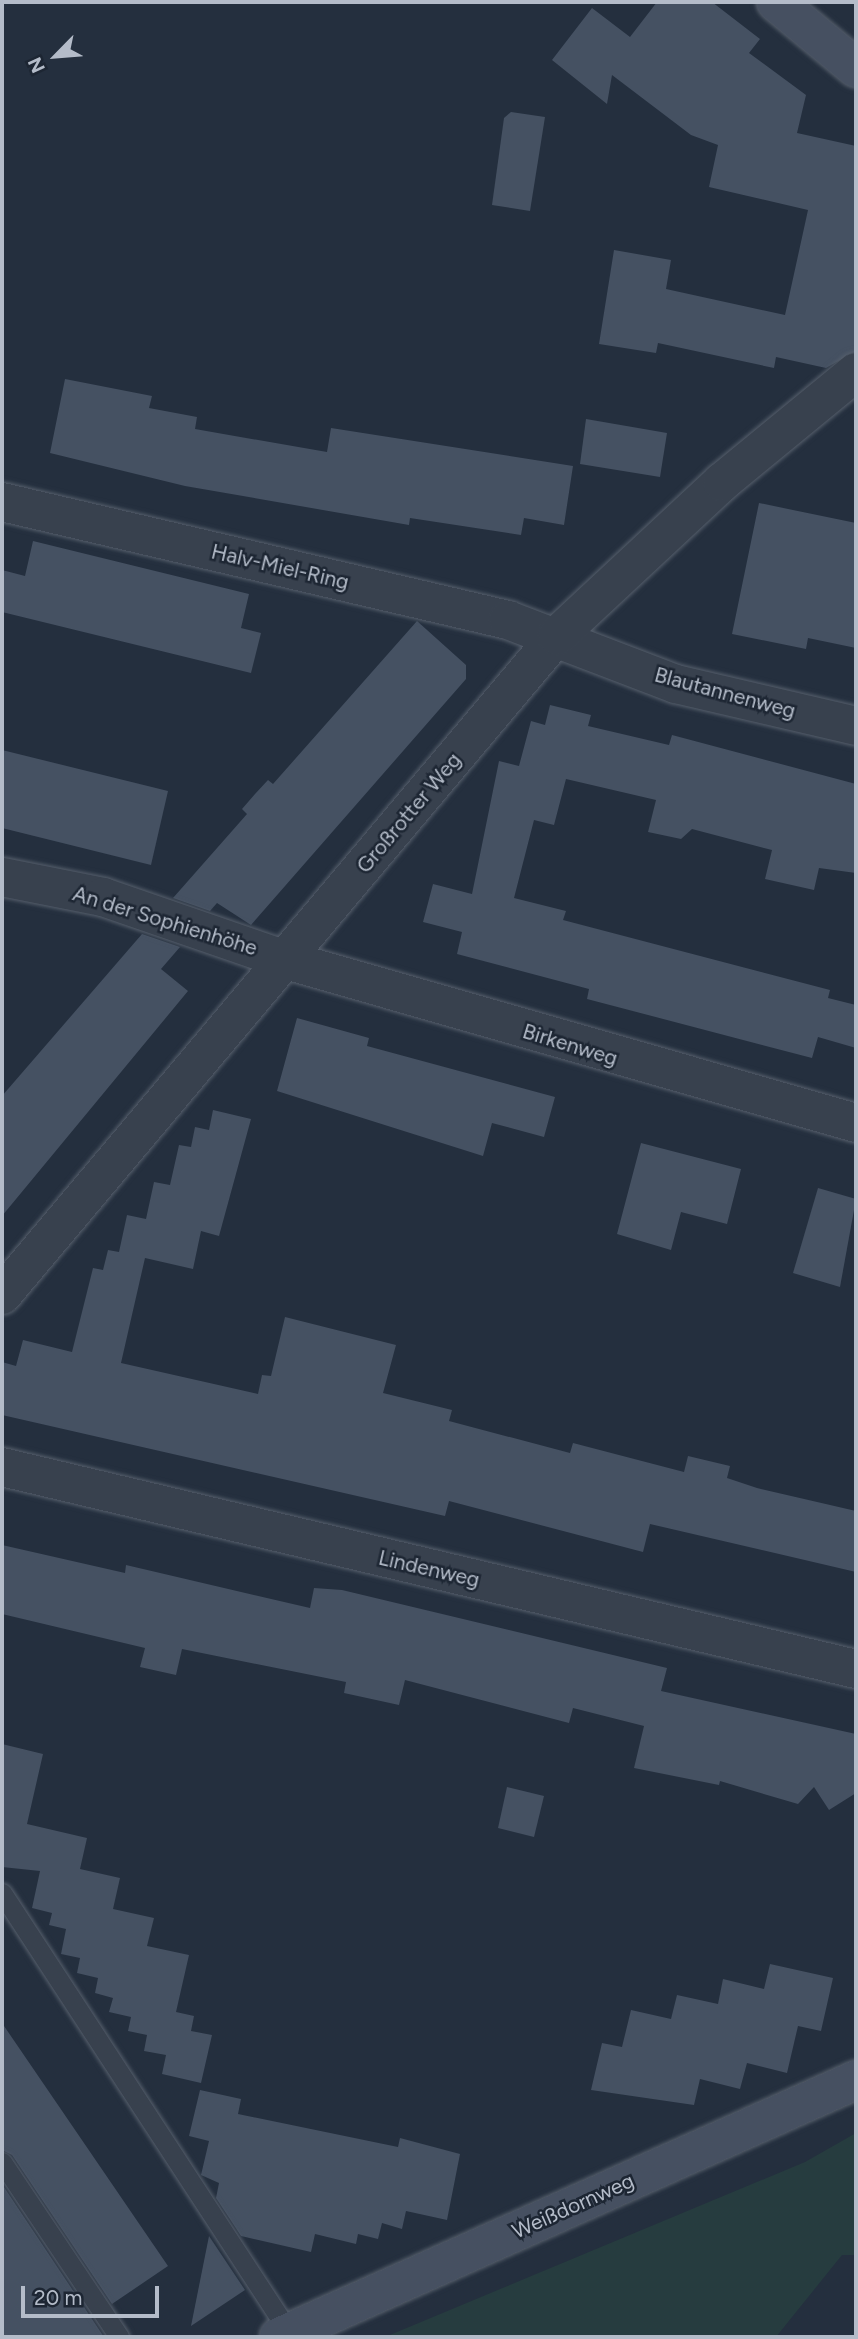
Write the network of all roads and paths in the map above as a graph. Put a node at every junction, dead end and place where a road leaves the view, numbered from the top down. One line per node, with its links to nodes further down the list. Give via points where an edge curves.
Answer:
1 (776, 2): 2 (street)
2 (856, 68)
3 (856, 372): 5 (street, Großrotter Weg, via 722,482)
4 (2, 502): 5 (street, Halv-Miel-Ring)
5 (557, 636): 6 (street, Blautannenweg, via 676,684); 8 (street, Großrotter Weg)
6 (856, 726)
7 (2, 877): 8 (street, An der Sophienhöhe, via 103,897)
8 (286, 960): 9 (street, Birkenweg); 10 (street, Großrotter Weg)
9 (856, 1123)
10 (2, 1295)
11 (2, 1467): 12 (street, Lindenweg)
12 (856, 1669)
13 (2, 1893): 16 (lane, Weißdornweg)
14 (856, 2080): 16 (street, Weißdornweg)
15 (2, 2162): 17 (lane)
16 (284, 2335)
17 (119, 2337)

